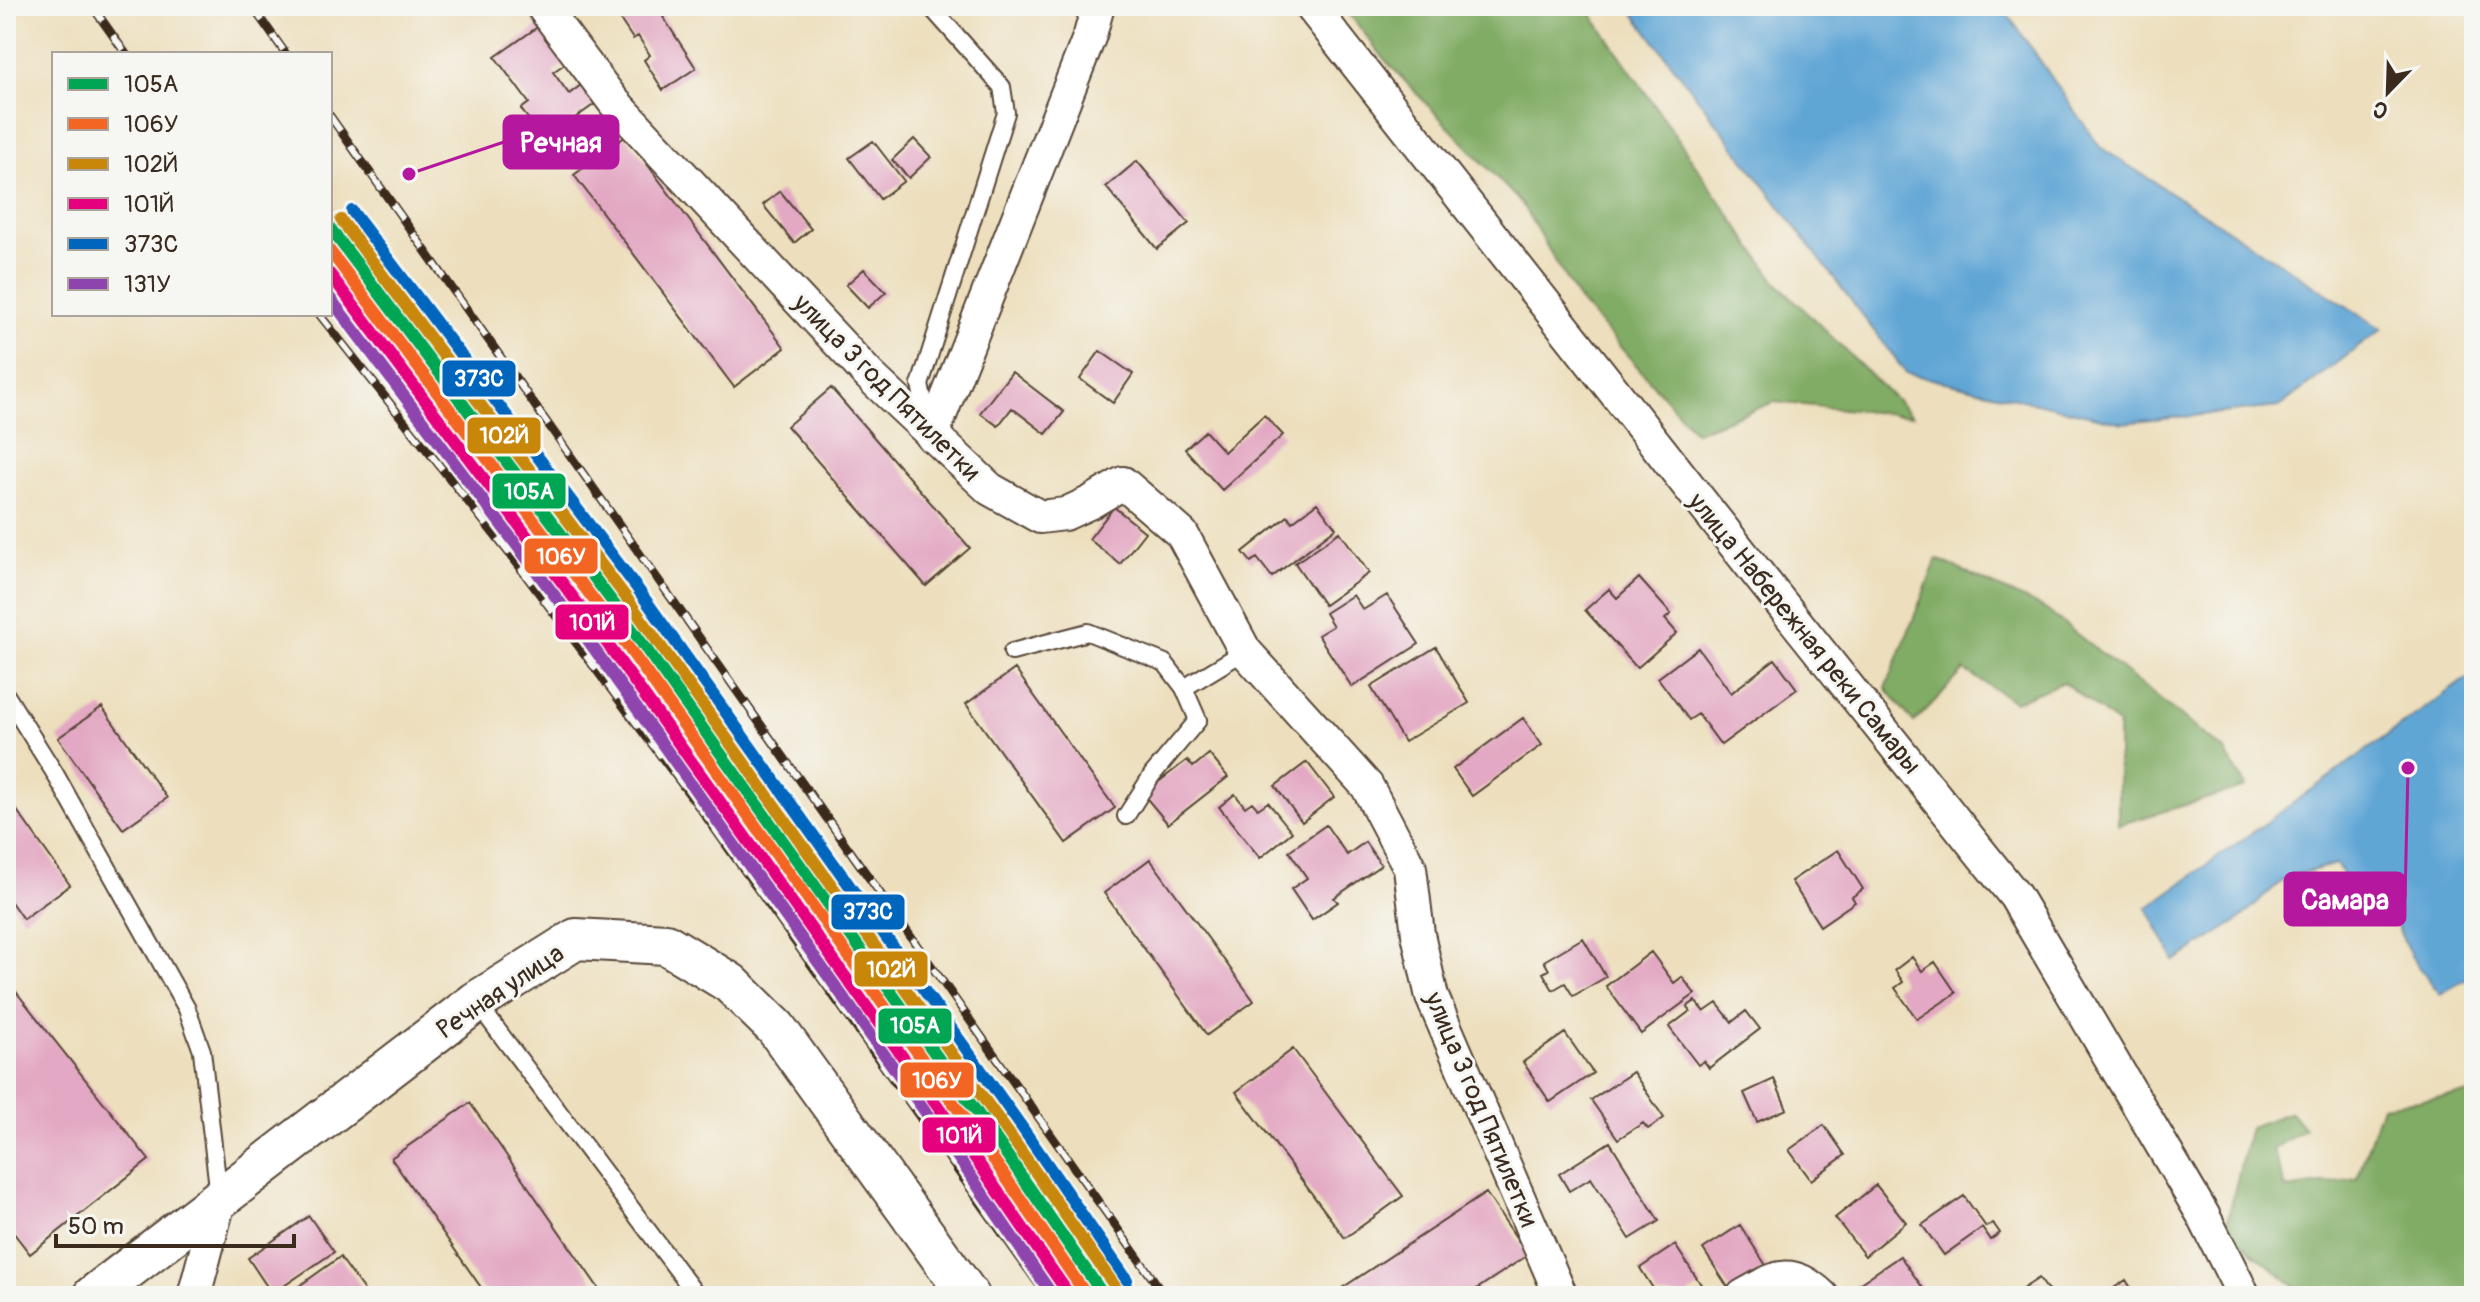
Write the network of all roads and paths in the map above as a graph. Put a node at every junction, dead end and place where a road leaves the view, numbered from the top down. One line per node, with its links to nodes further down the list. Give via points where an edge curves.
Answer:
1 (542, 6): 5 (street, улица 3 год Пятилетки, via 614,102)
2 (930, 6): 5 (lane, via 1002,87 1006,113 920,385)
3 (1098, 6): 5 (street)
4 (1311, 6): 20 (street, улица Набережная реки Самары, via 2015,896 2203,1215)
5 (932, 436): 6 (street, улица 3 год Пятилетки, via 990,489 1040,517 1065,514 1123,483 1182,534)
6 (1245, 651): 8 (lane); 17 (street, улица 3 год Пятилетки, via 1367,786 1410,868 1432,997)
7 (1012, 652): 8 (lane, via 1088,632 1165,663)
8 (1184, 688): 10 (lane, via 1198,720)
9 (6, 695): 12 (lane, via 187,1009 202,1051)
10 (1126, 816)
11 (476, 1002): 12 (street, Речная улица); 15 (lane); 16 (street, Речная улица, via 576,939 666,944 730,983 776,1028)
12 (219, 1202): 13 (street, Речная улица); 14 (street)
13 (93, 1296)
14 (194, 1296)
15 (697, 1296)
16 (969, 1296)
17 (1561, 1296)
18 (1743, 1296): 19 (street, via 1777,1277 1802,1279)
19 (1822, 1296)
20 (2244, 1296)

